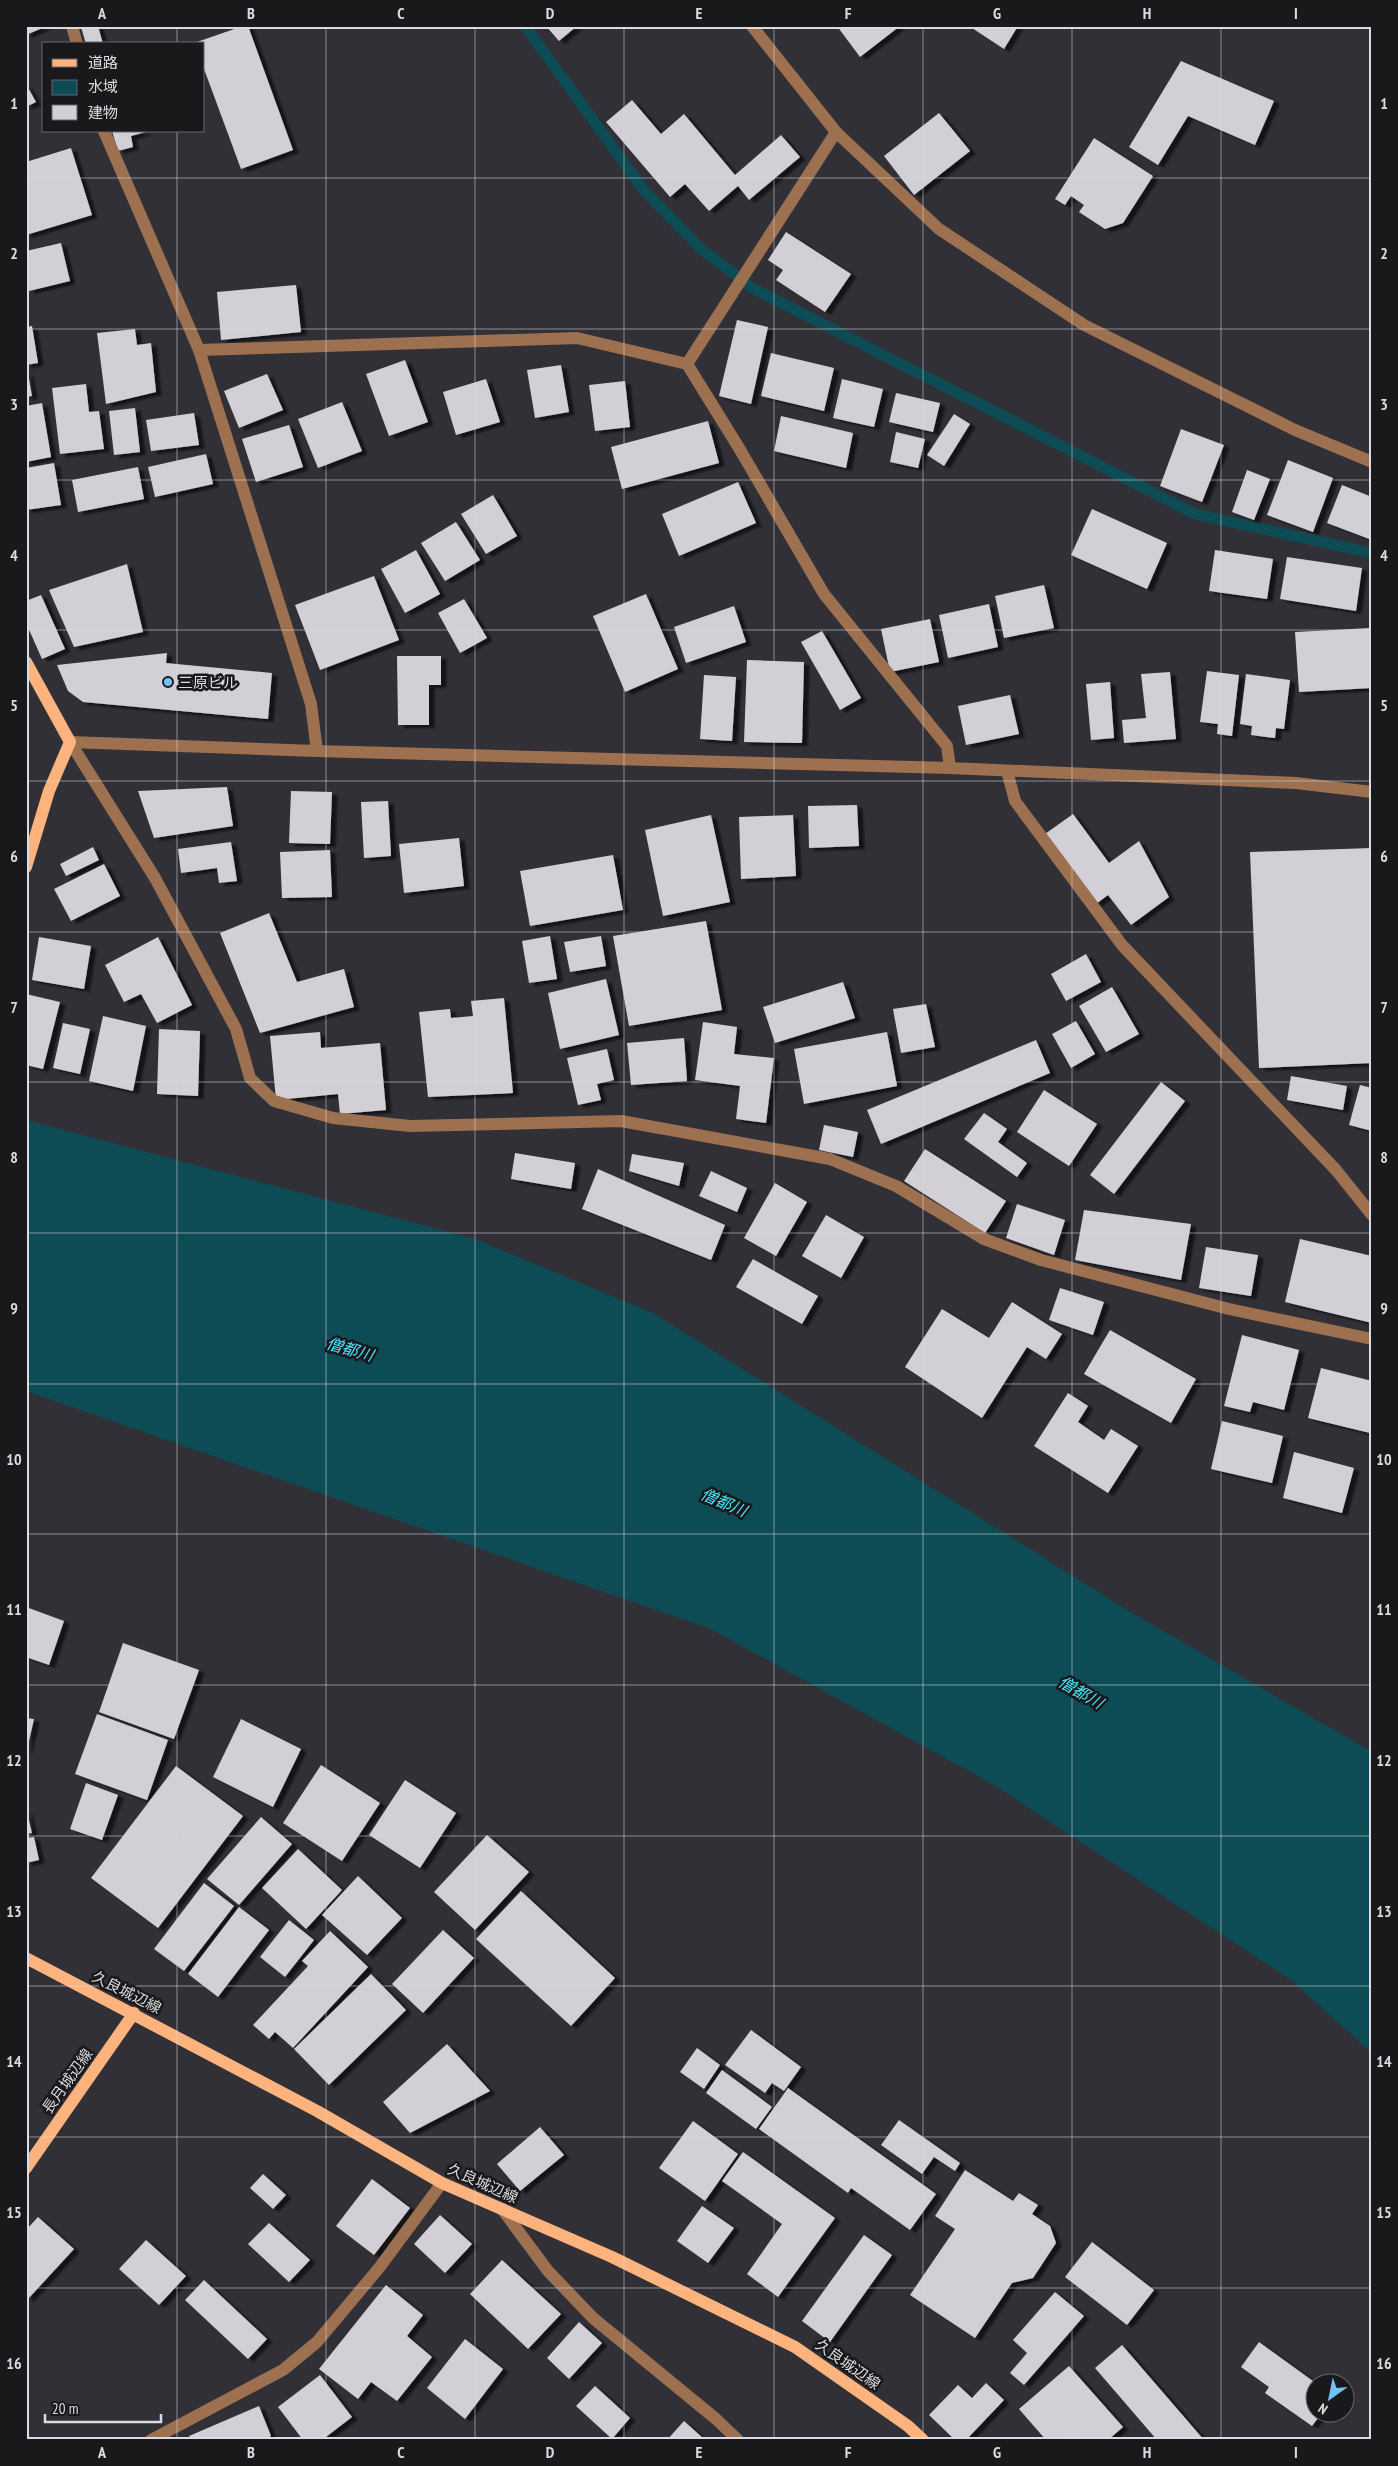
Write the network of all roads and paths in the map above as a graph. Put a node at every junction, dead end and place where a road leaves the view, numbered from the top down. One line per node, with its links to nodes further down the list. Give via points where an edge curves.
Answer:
1 (72, 26): 3 (street)
2 (752, 26): 5 (street)
3 (76, 42)
4 (104, 132): 6 (street)
5 (836, 132): 7 (street); 8 (street, via 939,229 1084,325 1295,430)
6 (199, 350): 7 (street, via 577,338); 11 (street, via 311,704)
7 (687, 364): 12 (street, via 824,594 947,746)
8 (1372, 462)
9 (26, 662): 10 (main road)
10 (70, 742): 11 (street); 15 (main road, via 49,791); 17 (street, via 155,878 236,1029 250,1078 274,1101 333,1118 410,1126 621,1121 830,1158 896,1186 984,1239 1042,1260 1229,1309)
11 (317, 751): 12 (street)
12 (950, 768): 13 (street)
13 (1008, 771): 14 (street, via 1296,783); 16 (street, via 1014,801 1122,945 1336,1170)
14 (1372, 792)
15 (26, 867)
16 (1372, 1215)
17 (1372, 1339)
18 (26, 1958): 19 (main road, 久良城辺線)
19 (134, 2013): 20 (main road, 長月城辺線); 21 (main road, 久良城辺線, via 317,2111)
20 (26, 2168)
21 (442, 2183): 22 (main road, 久良城辺線); 23 (street, via 379,2268 317,2342 283,2370)
22 (502, 2209): 24 (street, via 548,2271 593,2318); 25 (main road, 久良城辺線, via 612,2257 795,2347 908,2426)
23 (151, 2440)
24 (738, 2440)
25 (923, 2440)

